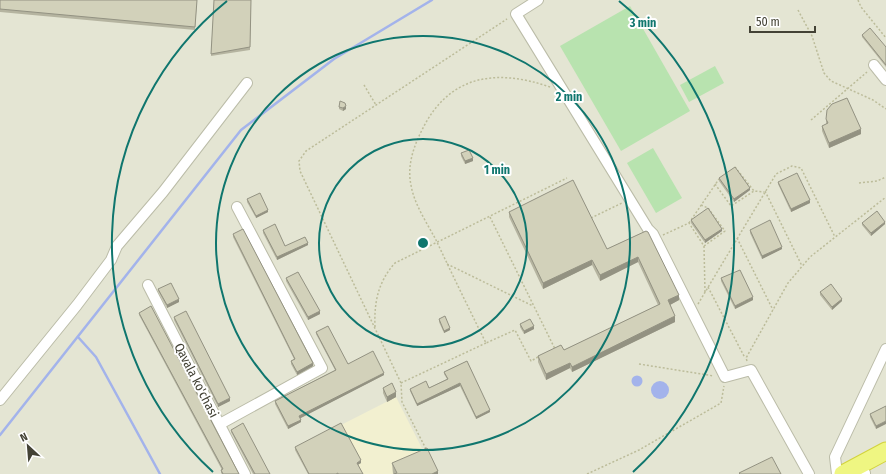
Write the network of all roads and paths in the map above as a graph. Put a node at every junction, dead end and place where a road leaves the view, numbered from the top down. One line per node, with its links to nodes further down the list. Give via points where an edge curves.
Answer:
1 (538, 0): 4 (street)
2 (858, 0): 5 (path)
3 (798, 10): 10 (path, via 812,36 824,73 831,81)
4 (516, 14): 11 (street); 12 (path)
5 (886, 38)
6 (874, 65): 7 (street); 10 (path)
7 (886, 80)
8 (247, 83): 55 (street, via 163,192 117,246 111,260 77,305)
9 (364, 85): 12 (path)
10 (848, 88): 13 (path); 14 (path)
11 (563, 92): 24 (street); 33 (path, via 517,78 484,78 465,84 436,107 417,141 410,170 414,194)
12 (376, 105): 43 (path, via 306,150 299,164 300,171)
13 (886, 109)
14 (811, 120)
15 (730, 171): 21 (path, via 736,167)
16 (723, 176): 20 (path)
17 (886, 177): 19 (path, via 877,181)
18 (567, 178): 27 (path)
19 (858, 183)
20 (715, 184): 21 (path, via 731,206); 25 (path)
21 (754, 191): 22 (path)
22 (765, 192): 30 (path); 31 (path, via 776,174 792,166 801,168); 36 (path)
23 (886, 197): 31 (path)
24 (629, 199): 28 (path); 32 (street)
25 (701, 205): 29 (path); 34 (path, via 708,208 725,231)
26 (237, 207): 56 (street, via 322,368)
27 (490, 217): 33 (path); 40 (path)
28 (589, 219)
29 (689, 223): 32 (path); 34 (path)
30 (737, 238): 38 (path); 41 (path)
31 (835, 238): 36 (path)
32 (656, 239): 42 (street)
33 (437, 242): 35 (path); 43 (path, via 395,263 388,271 376,296)
34 (704, 246): 39 (path)
35 (447, 264): 40 (path); 44 (path)
36 (802, 266): 41 (path, via 788,283)
37 (148, 285): 56 (street, Qavala ko'chasi)
38 (708, 287): 39 (path); 50 (path)
39 (706, 292): 42 (path)
40 (534, 306): 46 (path)
41 (773, 310): 50 (path)
42 (693, 313): 53 (street)
43 (375, 329): 54 (path)
44 (486, 343): 49 (path, via 514,330 531,360); 54 (path)
45 (559, 347): 46 (path)
46 (555, 349): 48 (path)
47 (886, 349): 63 (street, via 835,457)
48 (549, 352)
49 (543, 355)
50 (746, 358): 52 (path)
51 (639, 364): 53 (path)
52 (751, 370): 53 (street); 62 (street)
53 (725, 377): 61 (path, via 721,403 639,450)
54 (401, 383): 58 (path, via 402,402)
55 (0, 400)
56 (220, 424): 60 (street, Qavala ko'chasi)
57 (886, 451): 64 (highway)
58 (428, 453)
59 (886, 462): 65 (highway)
60 (245, 474)
61 (587, 474)
62 (809, 474)
63 (837, 474)
64 (843, 474)
65 (864, 474)

